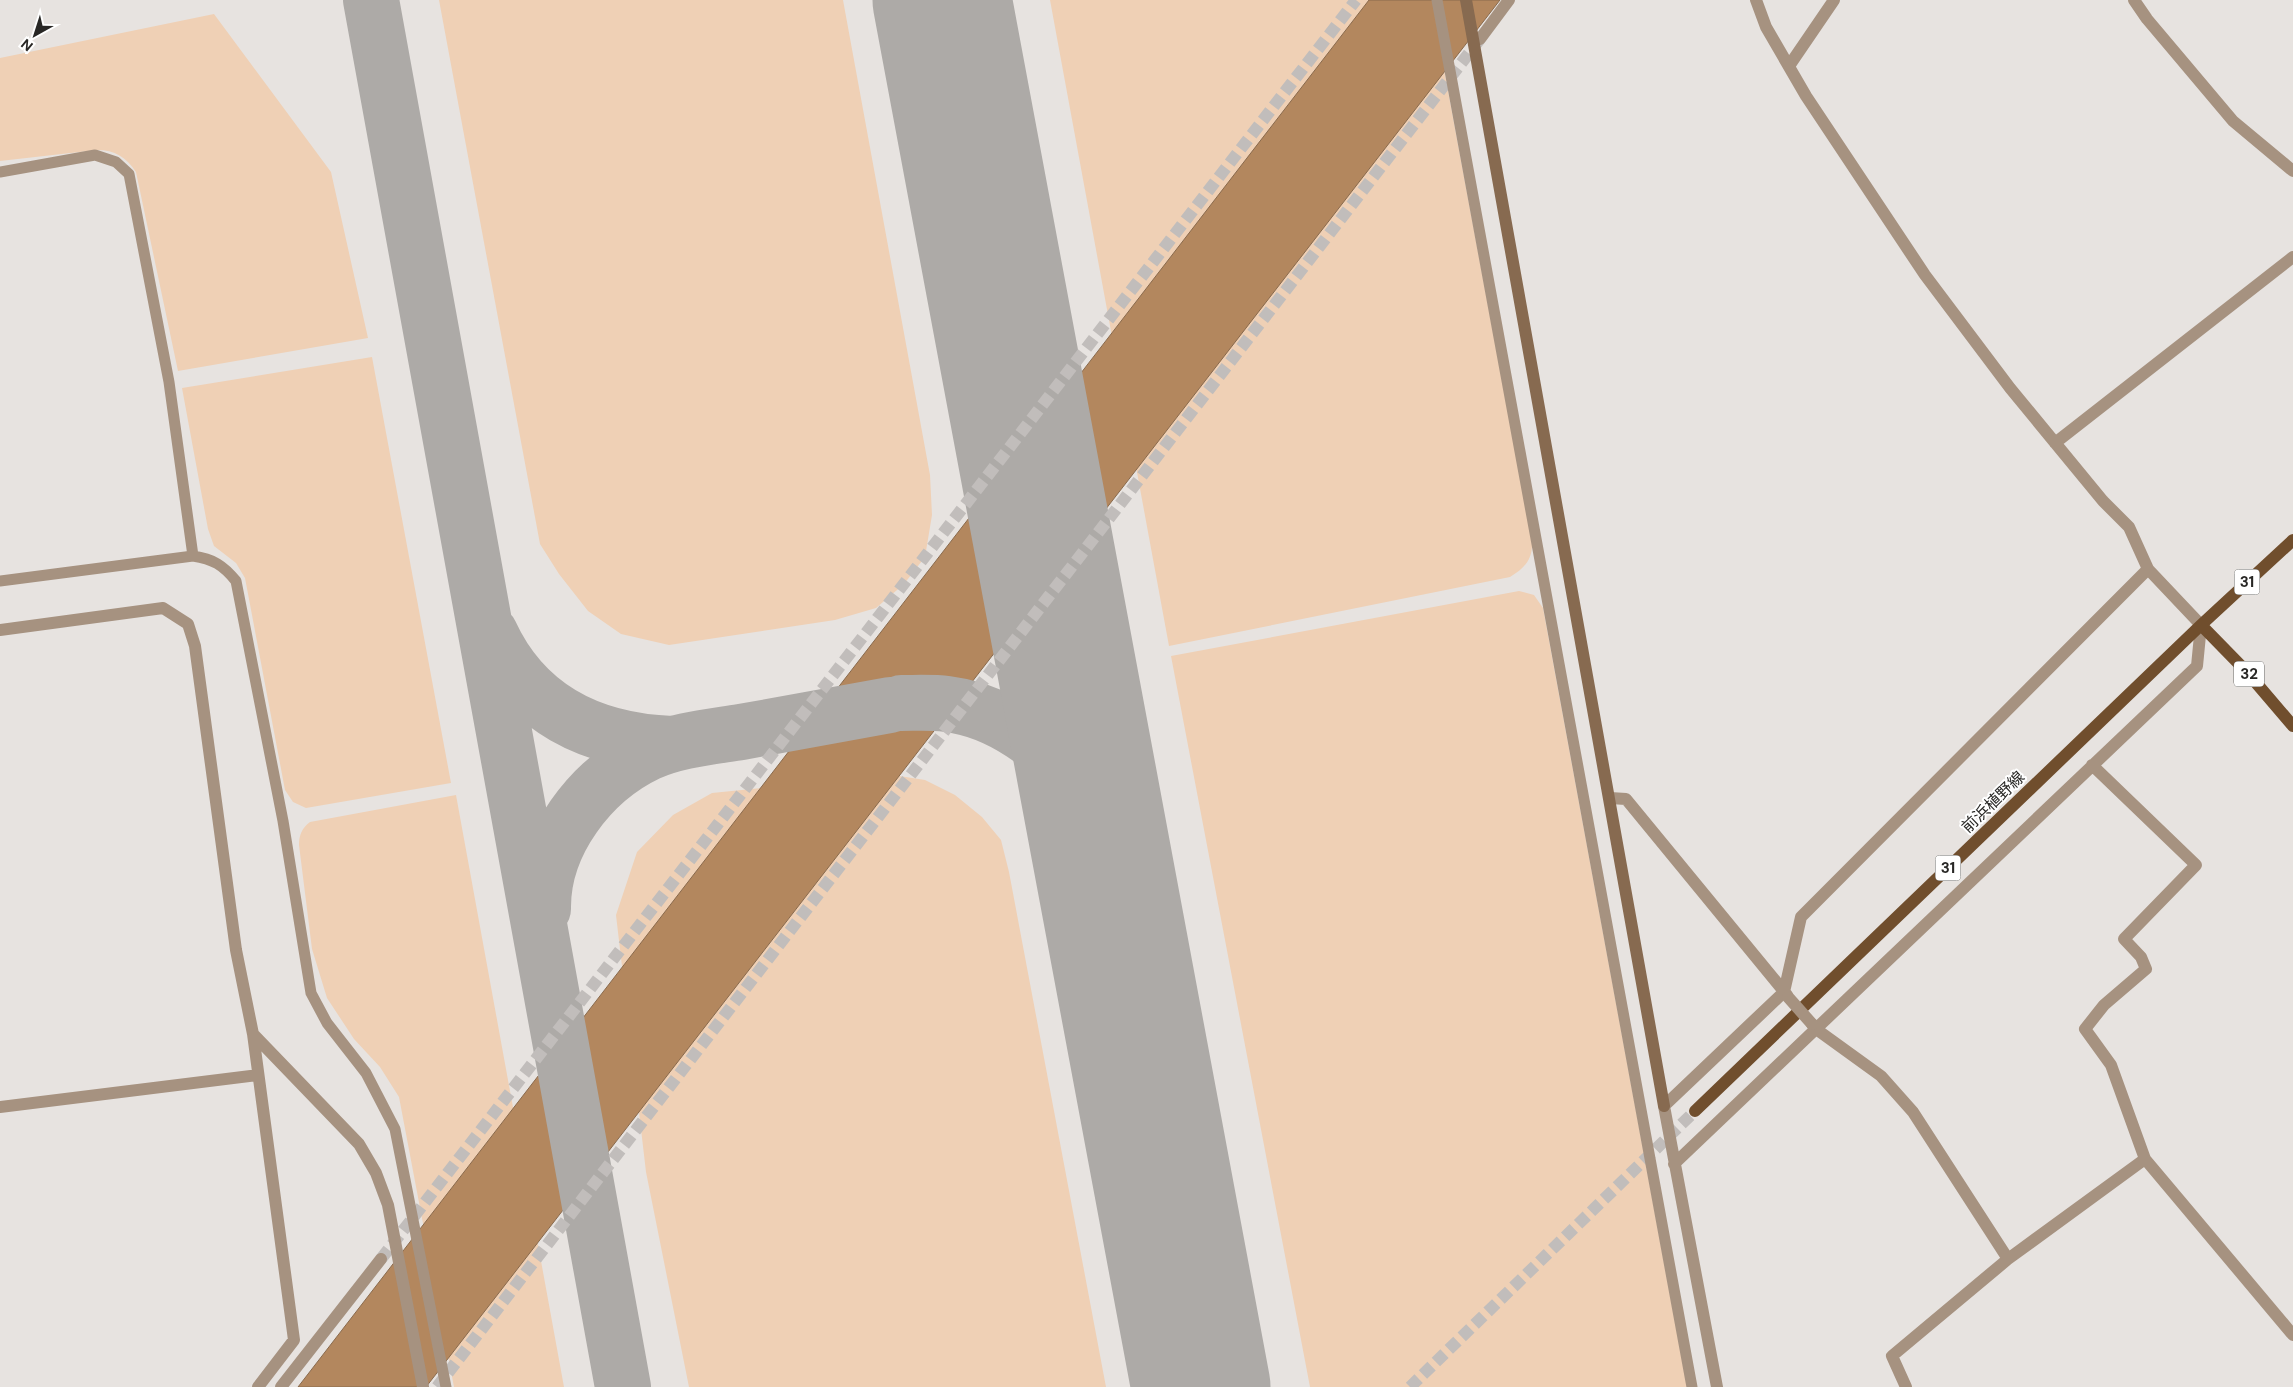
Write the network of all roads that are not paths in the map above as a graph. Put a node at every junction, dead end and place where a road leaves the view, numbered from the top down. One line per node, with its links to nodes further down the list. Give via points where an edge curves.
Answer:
1 (1437, 0): 38 (lane)
2 (1466, 0): 21 (street)
3 (1509, 0): 7 (street)
4 (1756, 0): 8 (street, via 1766,27)
5 (1834, 0): 8 (street)
6 (2134, 0): 9 (street, via 2233,121)
7 (1480, 39)
8 (1789, 66): 12 (street, via 1925,275)
9 (2293, 171)
10 (0, 172): 14 (lane, via 95,155 116,162 129,174 169,382)
11 (2293, 256): 12 (street)
12 (2055, 443): 15 (street, via 2102,501 2128,527)
13 (2293, 540): 17 (main road, 前浜植野線 / 31)
14 (193, 556): 16 (lane); 37 (lane, via 213,559 236,581 283,821 311,993 327,1023 366,1072 395,1129)
15 (2148, 569): 17 (street); 22 (street, via 1801,917)
16 (0, 581)
17 (2201, 625): 19 (main road, 32); 20 (street, via 2197,666); 28 (main road, 前浜植野線 / 31)
18 (0, 630): 24 (street, via 163,608 188,624 195,646 236,950)
19 (2293, 726)
20 (2092, 765): 23 (street); 29 (street, via 2196,865 2124,939 2146,969 2104,1005 2085,1029 2111,1065)
21 (1610, 798): 22 (street, via 1626,799); 26 (street)
22 (1786, 994): 23 (street, bridge); 26 (street)
23 (1814, 1026): 30 (street); 32 (street, via 1881,1076 1913,1112)
24 (253, 1034): 25 (street); 36 (street, via 359,1144 376,1173 388,1205)
25 (258, 1075): 27 (street); 34 (street, via 294,1340)
26 (1664, 1106): 30 (street)
27 (0, 1107)
28 (1695, 1111)
29 (2145, 1159): 32 (street); 33 (street)
30 (1674, 1164): 39 (street)
31 (382, 1259): 35 (street)
32 (2008, 1259): 40 (street, via 1892,1356)
33 (2293, 1335)
34 (258, 1387)
35 (282, 1387)
36 (423, 1387)
37 (446, 1387)
38 (1692, 1387)
39 (1717, 1387)
40 (1906, 1387)

